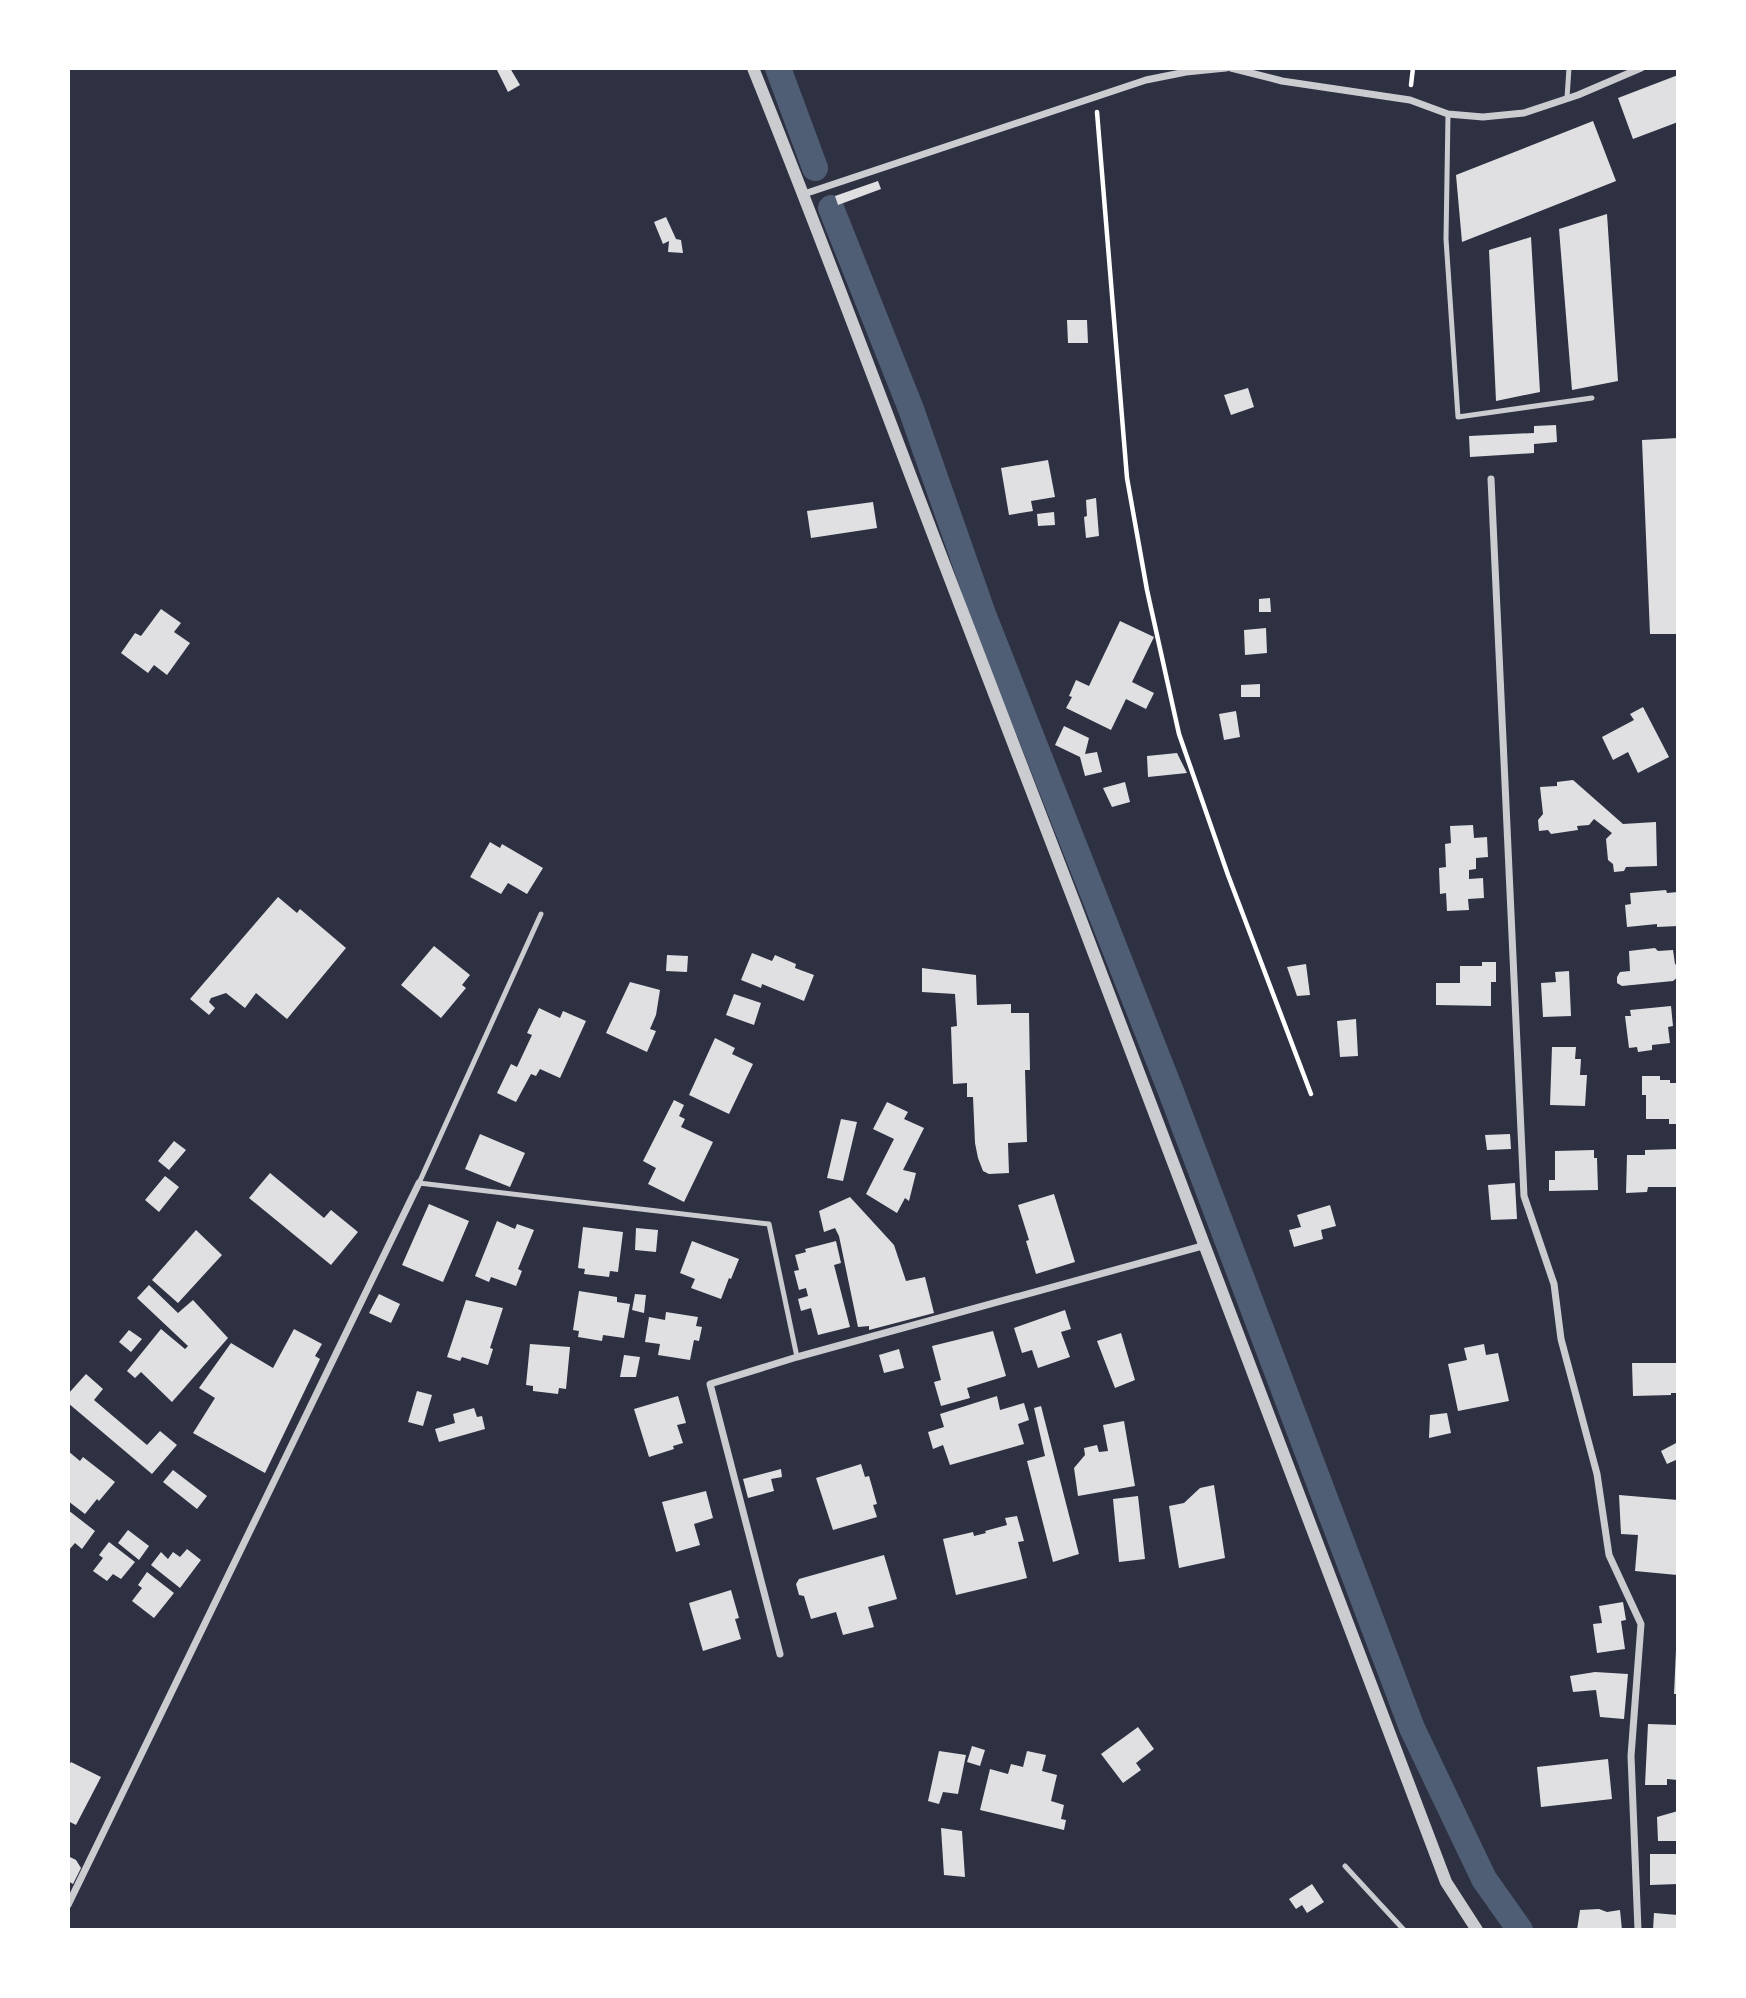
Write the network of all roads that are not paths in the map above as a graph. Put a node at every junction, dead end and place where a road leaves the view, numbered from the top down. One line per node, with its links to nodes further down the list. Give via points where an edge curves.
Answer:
1 (753, 68): 8 (street)
2 (1226, 68): 8 (street, via 1146,80)
3 (1231, 68): 7 (street, via 1410,100)
4 (1569, 68): 6 (lane)
5 (1641, 68): 6 (street)
6 (1567, 98): 7 (street, via 1524,113)
7 (1448, 114): 9 (lane, via 1446,239 1458,416)
8 (803, 194): 13 (street)
9 (1592, 398)
10 (1492, 479): 20 (street, via 1524,1196 1554,1284 1561,1339 1597,1474 1609,1555 1642,1624 1631,1756)
11 (541, 914): 12 (lane)
12 (419, 1183): 14 (lane, via 769,1224); 17 (street)
13 (1206, 1245): 14 (street); 19 (street, via 1446,1882)
14 (797, 1357): 15 (street, via 710,1384)
15 (780, 1654)
16 (1345, 1866): 18 (lane)
17 (68, 1905)
18 (1404, 1930)
19 (1476, 1930)
20 (1638, 1930)

